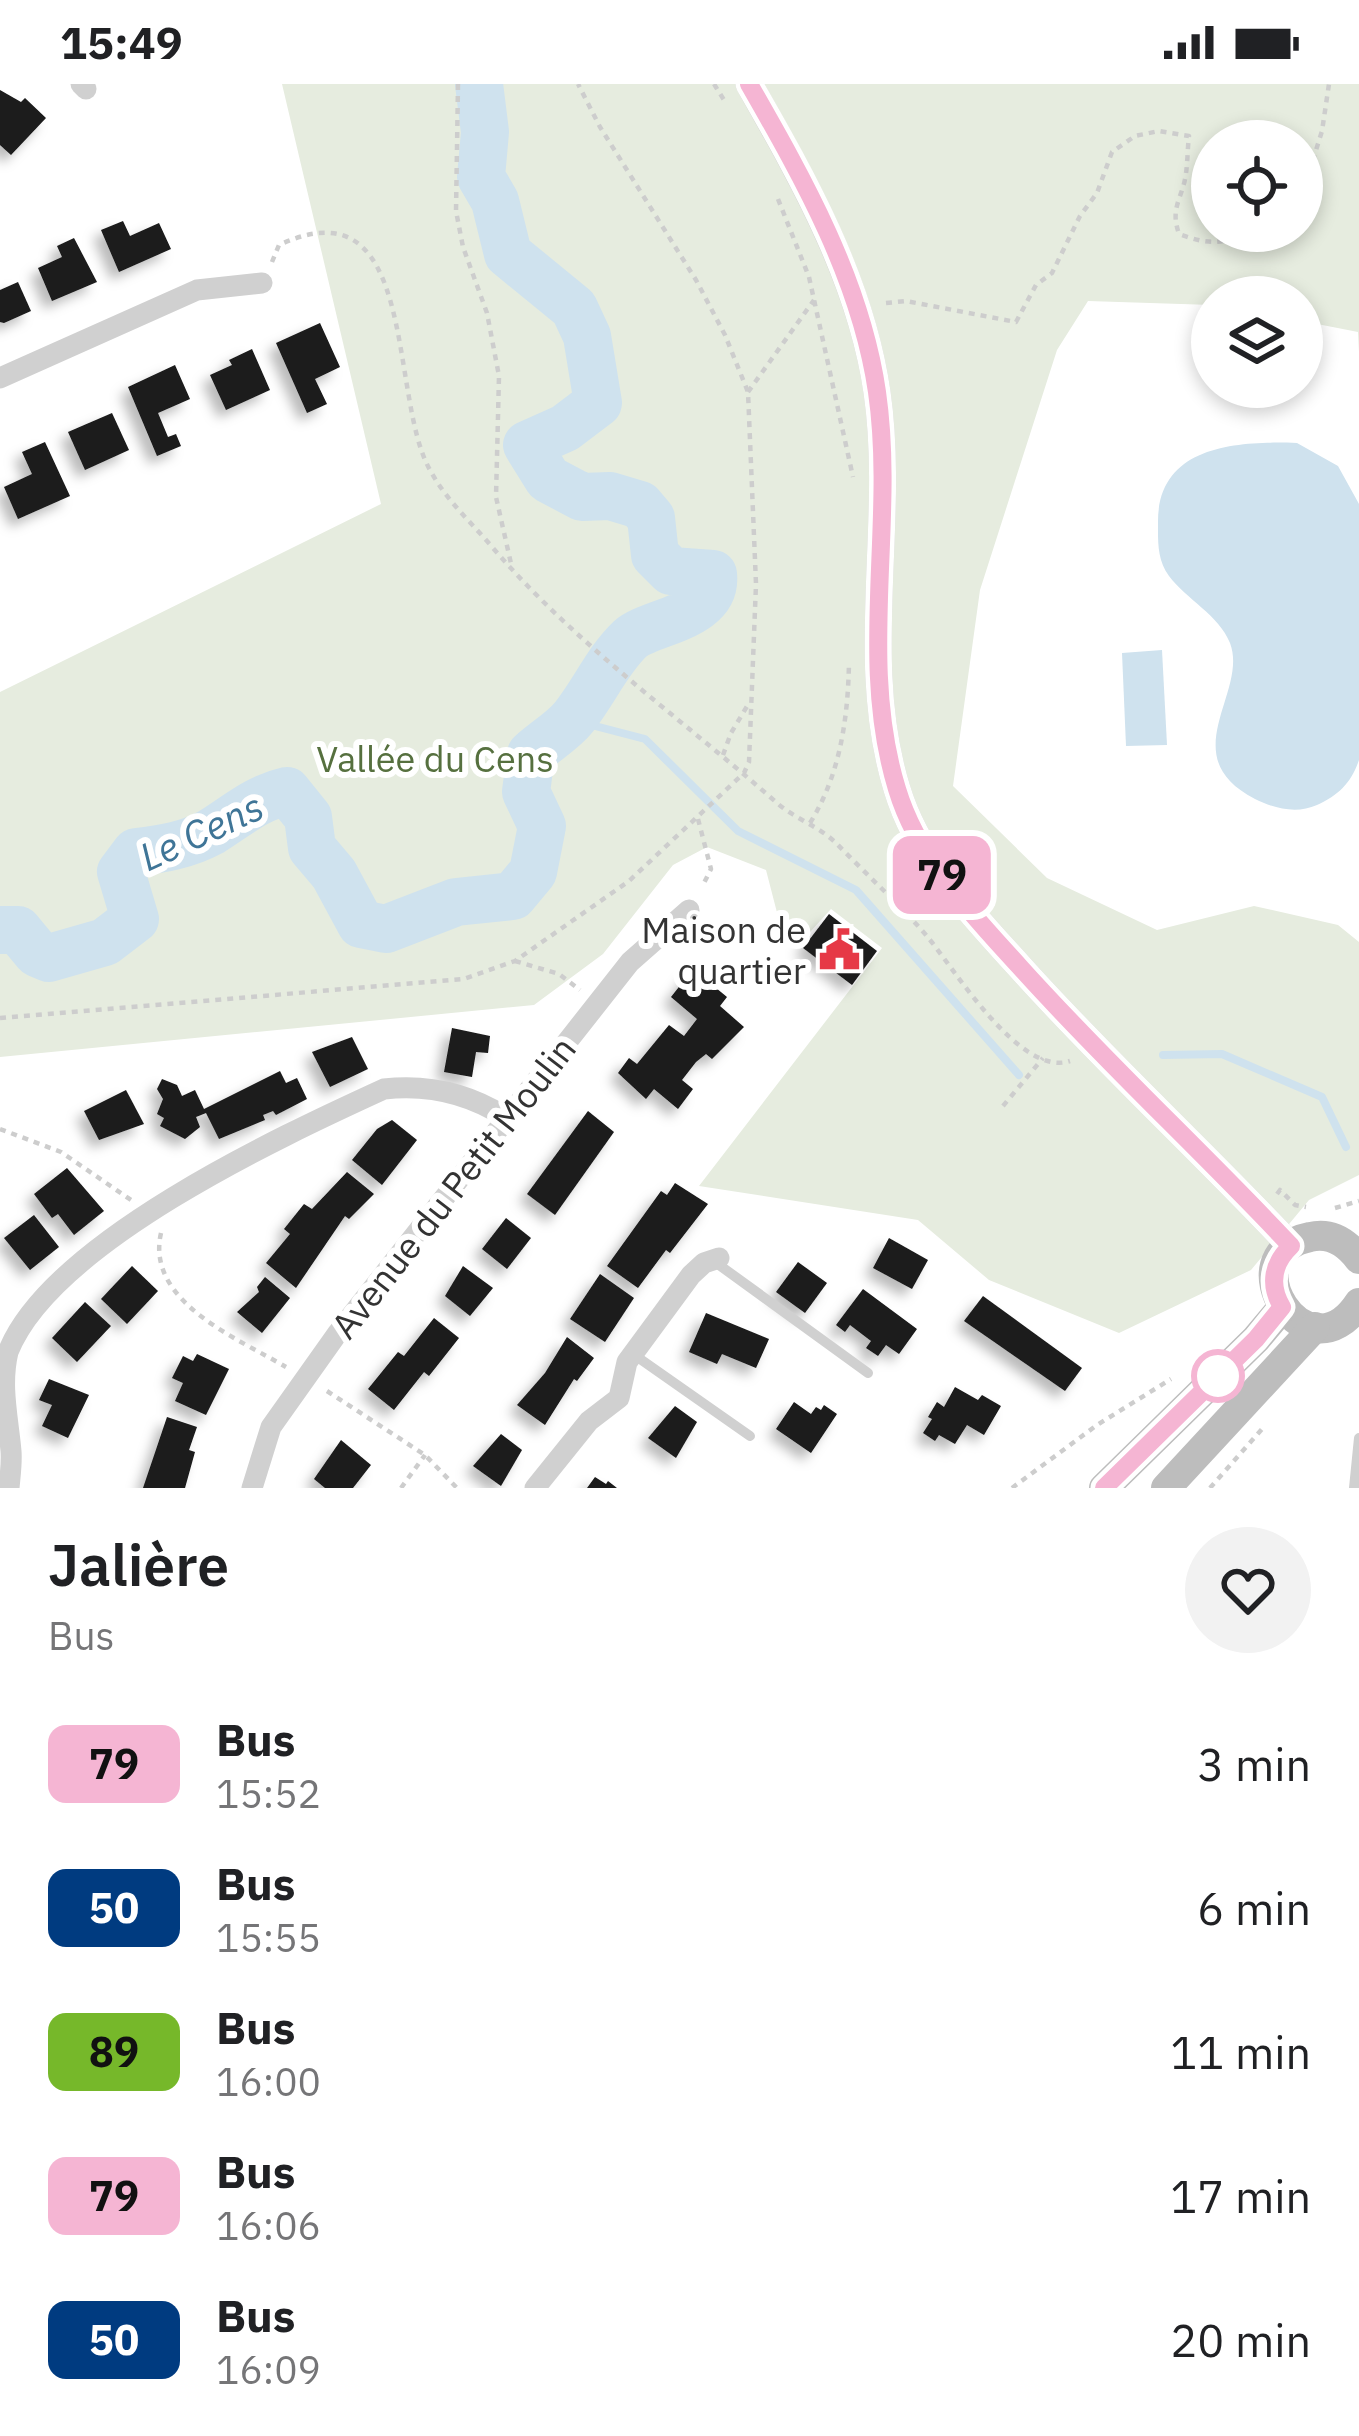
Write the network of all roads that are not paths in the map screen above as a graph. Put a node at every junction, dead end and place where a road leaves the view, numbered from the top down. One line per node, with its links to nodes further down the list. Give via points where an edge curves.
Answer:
1 (749, 84): 8 (street, via 798,171 856,305 878,394 878,678 889,750 919,840 951,890 1088,1042)
2 (262, 283): 3 (street, via 197,290)
3 (0, 378)
4 (689, 910): 5 (street, Avenue du Petit Moulin, via 630,962)
5 (507, 1118): 18 (street, via 480,1100 413,1085 384,1089 143,1214 35,1302 6,1355 1,1398); 19 (street, Avenue du Petit Moulin, via 304,1378 271,1427)
6 (1318, 1218): 7 (main road); 8 (main road); 10 (main road)
7 (1359, 1223)
8 (1291, 1246): 12 (main road, via 1274,1275)
9 (716, 1259): 14 (street, via 691,1275); 15 (lane)
10 (1359, 1259)
11 (1359, 1303): 13 (main road, via 1342,1321)
12 (1282, 1307): 13 (main road); 21 (main road)
13 (1316, 1327): 22 (main road)
14 (633, 1354): 16 (lane); 20 (street, via 619,1398 589,1421)
15 (868, 1373)
16 (749, 1436)
17 (1359, 1438): 23 (lane)
18 (10, 1488)
19 (252, 1488)
20 (535, 1488)
21 (1104, 1488)
22 (1166, 1488)
23 (1354, 1488)

